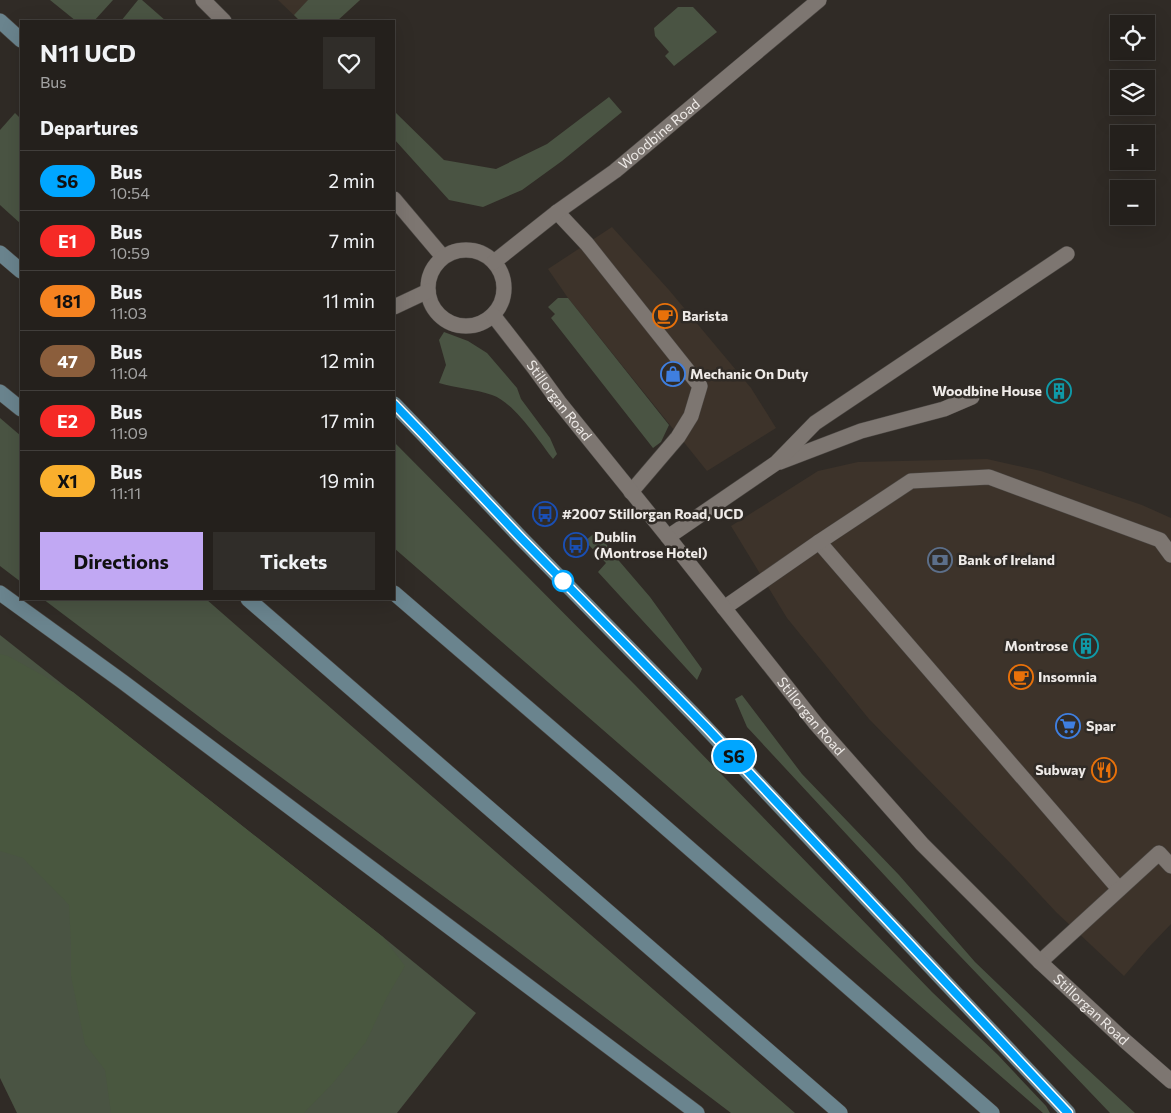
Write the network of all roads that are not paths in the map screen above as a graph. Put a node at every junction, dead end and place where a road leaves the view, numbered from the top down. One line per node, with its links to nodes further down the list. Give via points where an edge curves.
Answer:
1 (203, 0): 3 (street)
2 (819, 0): 7 (street, Woodbine Road, via 615,171)
3 (223, 20)
4 (2, 28): 5 (main road)
5 (20, 39)
6 (395, 200): 10 (street)
7 (557, 212): 11 (street, Woodbine Road); 21 (street, via 587,244 700,386 691,416 678,437)
8 (0, 253): 12 (main road)
9 (1067, 254): 20 (street, via 814,423)
10 (443, 257): 11 (street, via 464,249 485,255); 13 (street, via 429,277)
11 (494, 262): 15 (street, via 504,283 500,305)
12 (20, 270)
13 (428, 292): 14 (street); 15 (street, via 431,304 447,321 471,325 483,322)
14 (395, 307)
15 (493, 314): 21 (street, Stillorgan Road, via 558,402)
16 (0, 392): 19 (main road)
17 (972, 397): 20 (street, via 944,409 861,431)
18 (395, 405): 36 (main road, via 708,729)
19 (20, 408)
20 (776, 463): 22 (street)
21 (631, 492): 22 (street, Stillorgan Road)
22 (668, 537): 28 (street, Stillorgan Road)
23 (819, 542): 24 (street, via 911,482 989,477 1160,540); 28 (street); 30 (street)
24 (1171, 555)
25 (0, 593): 33 (main road)
26 (395, 593): 35 (main road)
27 (249, 600): 34 (main road)
28 (724, 608): 31 (street, Stillorgan Road, via 816,724 922,844)
29 (1171, 866): 30 (street, via 1159,853)
30 (1119, 889): 31 (street)
31 (1040, 962): 32 (street, Stillorgan Road)
32 (1171, 1082)
33 (697, 1113)
34 (840, 1113)
35 (992, 1113)
36 (1068, 1113)

